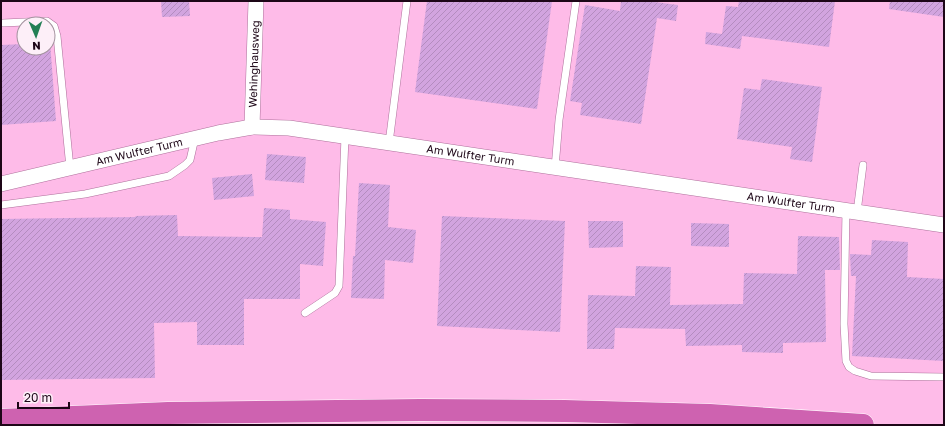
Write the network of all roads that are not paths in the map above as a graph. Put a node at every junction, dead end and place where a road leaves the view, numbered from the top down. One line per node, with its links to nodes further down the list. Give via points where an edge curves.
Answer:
1 (256, 1): 5 (street, Wehinghausweg)
2 (407, 1): 8 (lane)
3 (576, 1): 11 (lane, via 559,120)
4 (2, 23): 10 (lane, via 47,21 54,26)
5 (252, 127): 6 (street, Am Wulfter Turm, via 289,128); 7 (street, Am Wulfter Turm)
6 (345, 136): 8 (street, Am Wulfter Turm); 16 (lane, via 339,286 335,293)
7 (195, 138): 10 (street, Am Wulfter Turm); 13 (lane, via 190,160 169,176 85,194)
8 (389, 143): 11 (street, Am Wulfter Turm)
9 (863, 165): 14 (lane)
10 (70, 168): 12 (street, Am Wulfter Turm)
11 (555, 168): 14 (street, Am Wulfter Turm)
12 (1, 184)
13 (1, 205)
14 (851, 211): 15 (street, Am Wulfter Turm); 17 (lane, via 844,324 846,360 849,367 870,376)
15 (944, 225)
16 (305, 313)
17 (944, 377)
18 (1, 420): 19 (highway, via 168,413 451,410 710,415)
19 (863, 425)

